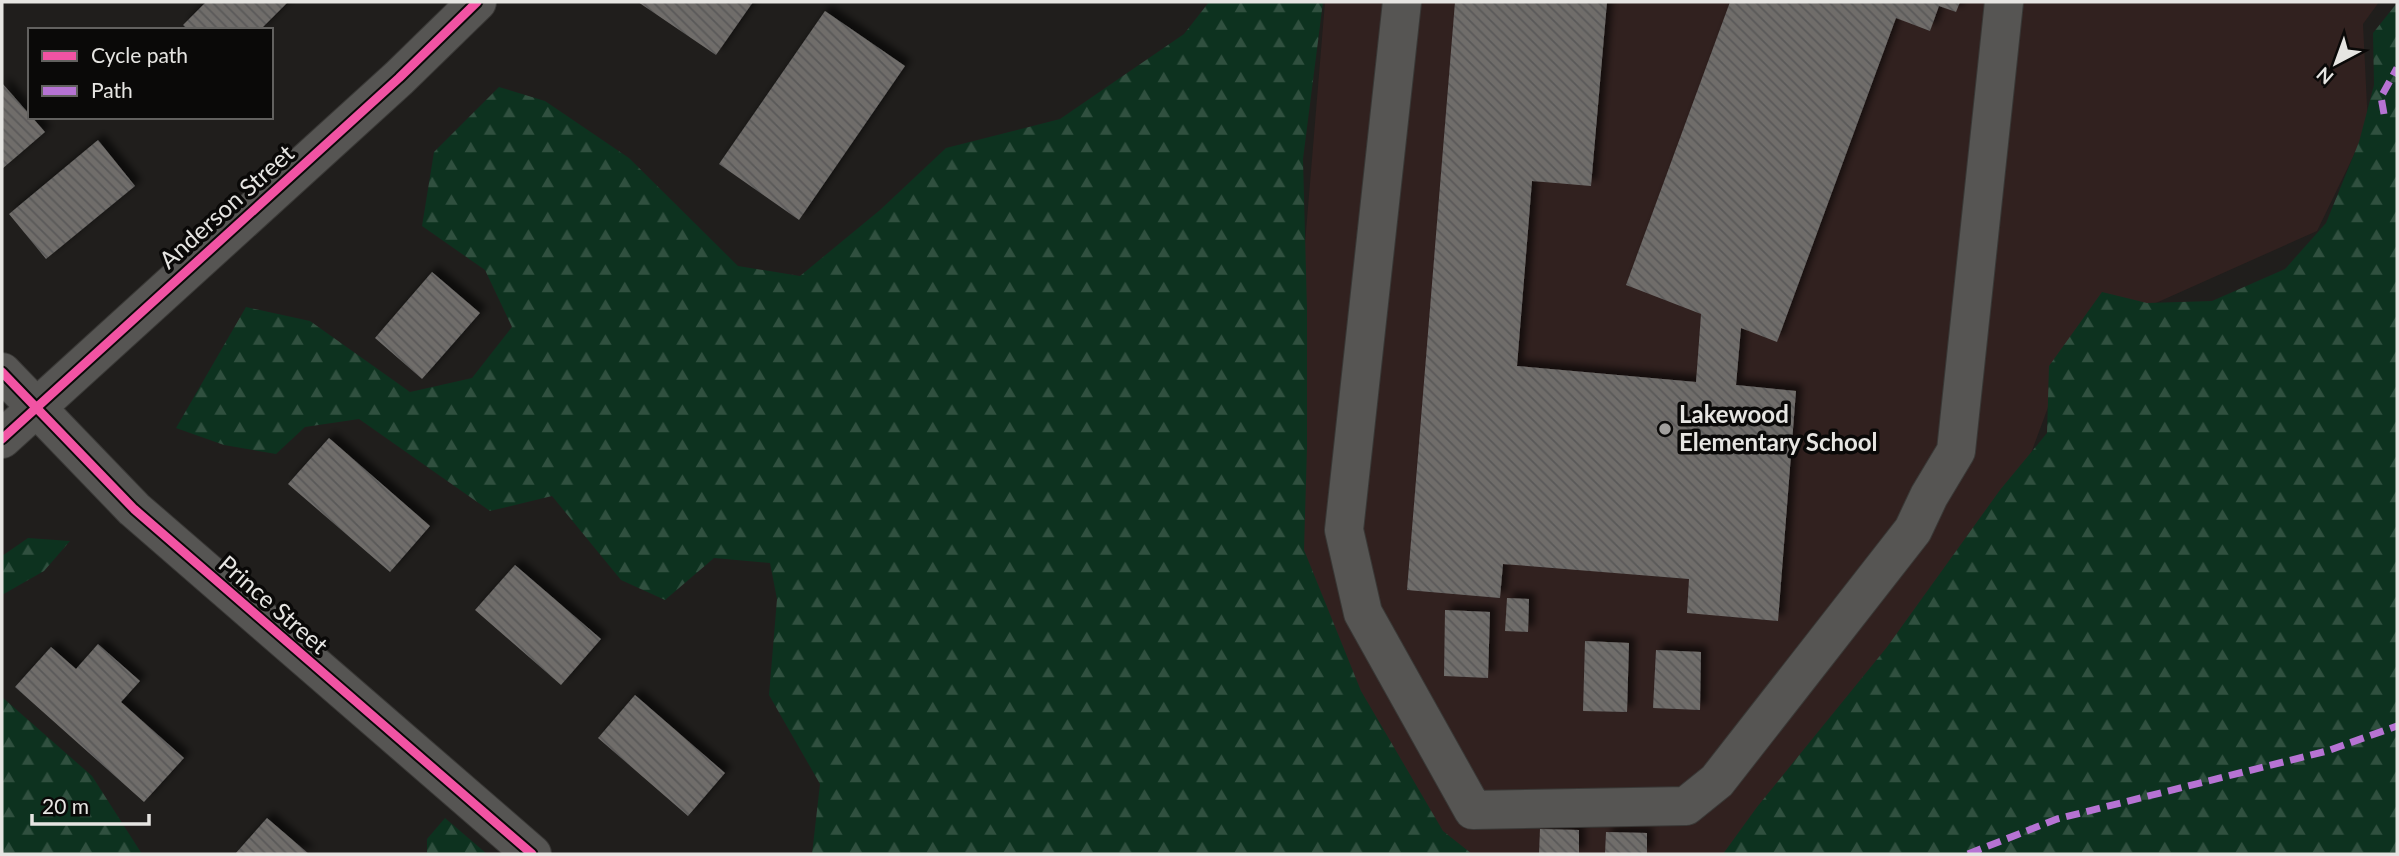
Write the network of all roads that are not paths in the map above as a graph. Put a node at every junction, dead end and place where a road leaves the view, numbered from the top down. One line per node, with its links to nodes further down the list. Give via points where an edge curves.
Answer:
1 (477, 2): 5 (street, Anderson Street)
2 (1402, 2): 3 (street, via 1344,530 1363,613 1473,810 1686,806 1717,781 1913,530 1956,451)
3 (2004, 2)
4 (2, 372): 5 (street, Prince Street)
5 (35, 408): 6 (street, Anderson Street); 7 (street, Prince Street, via 134,509)
6 (2, 439)
7 (532, 854)

